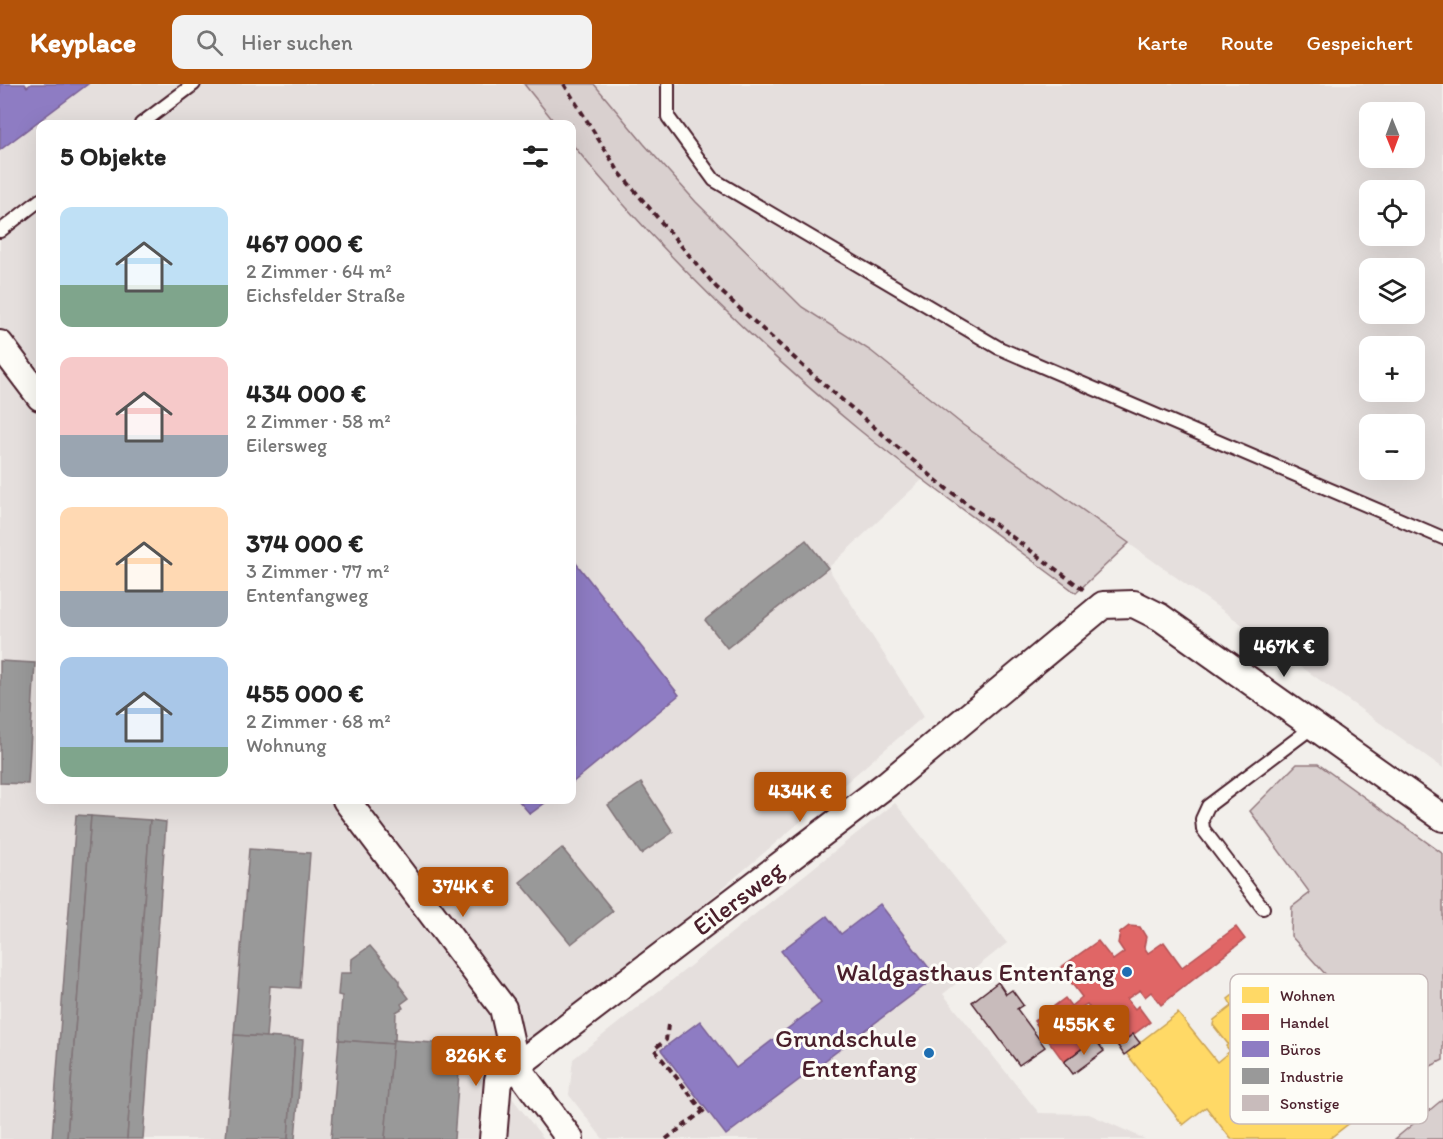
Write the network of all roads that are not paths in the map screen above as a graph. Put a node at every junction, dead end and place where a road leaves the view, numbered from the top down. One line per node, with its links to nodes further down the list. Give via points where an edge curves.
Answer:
1 (194, 84): 3 (lane)
2 (668, 84): 8 (lane, via 668,117 714,180 999,348)
3 (146, 120)
4 (36, 203): 5 (lane)
5 (0, 231)
6 (0, 344): 7 (street)
7 (36, 392)
8 (1443, 538)
9 (1314, 726): 11 (street); 12 (lane, via 1208,806 1202,819 1203,829); 13 (street, Eilersweg, via 1160,617 1134,604 1103,605 887,784)
10 (349, 804): 13 (street, via 503,1008)
11 (1443, 818)
12 (1263, 908)
13 (516, 1066): 14 (street, Eilersweg, via 498,1080); 15 (street)
14 (493, 1139)
15 (570, 1139)

